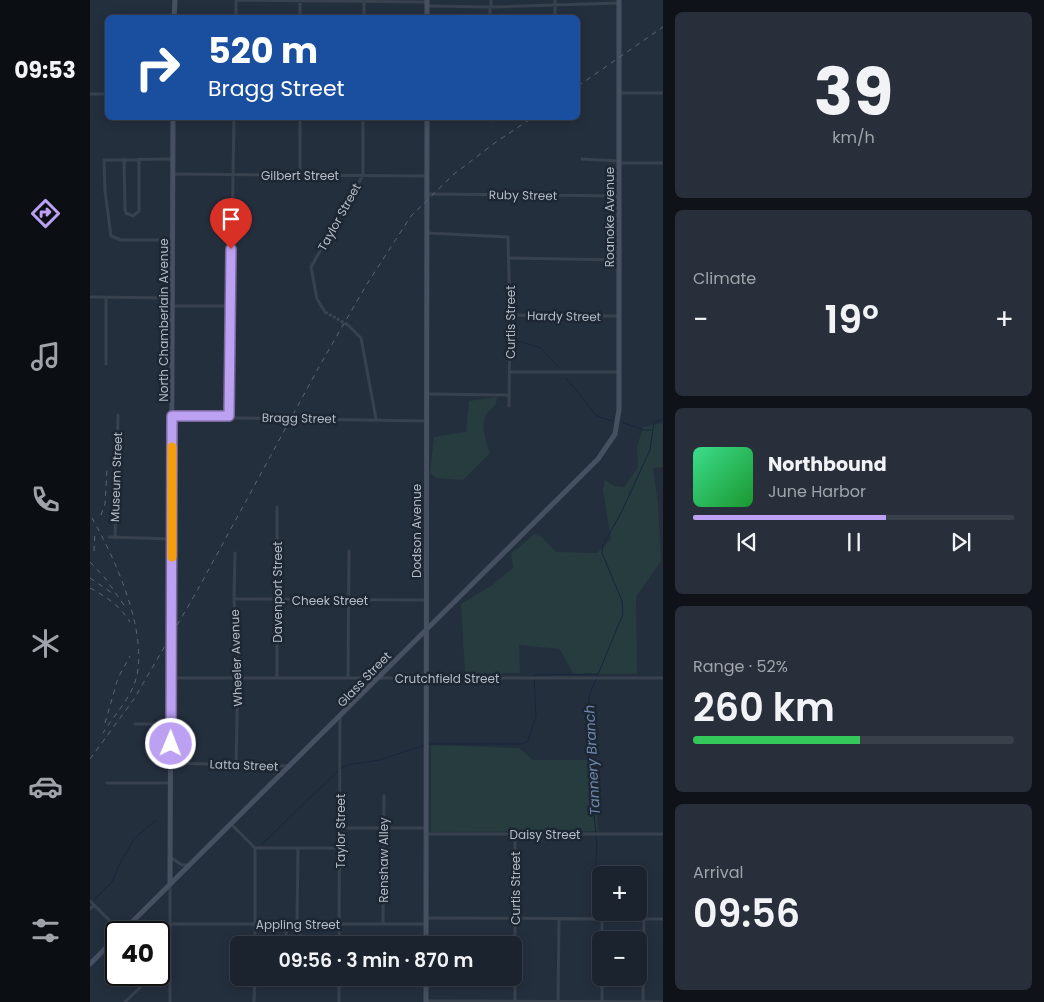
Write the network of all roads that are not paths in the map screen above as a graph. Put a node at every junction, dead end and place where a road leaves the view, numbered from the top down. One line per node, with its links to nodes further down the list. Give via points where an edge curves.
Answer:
1 (175, 0): 11 (street)
2 (236, 0): 5 (street); 12 (street)
3 (491, 0): 10 (street)
4 (555, 0): 9 (street)
5 (300, 1): 6 (street); 13 (street)
6 (364, 2): 7 (street); 14 (street)
7 (427, 2): 10 (street); 15 (street)
8 (619, 2): 9 (street); 18 (street, Roanoke Avenue)
9 (555, 5): 10 (street); 17 (street)
10 (491, 7): 16 (street)
11 (174, 15)
12 (236, 15)
13 (300, 15)
14 (364, 15)
15 (427, 15)
16 (490, 15)
17 (555, 15)
18 (619, 93): 19 (street); 31 (street, Roanoke Avenue)
19 (663, 93)
20 (90, 94): 21 (street)
21 (105, 94)
22 (173, 120): 29 (street, North Chamberlain Avenue)
23 (234, 120): 34 (street)
24 (300, 120): 35 (street)
25 (363, 120): 36 (street, Taylor Street)
26 (427, 120): 37 (street, Dodson Avenue)
27 (124, 159): 28 (street); 28 (street, via 125,209 133,216 139,211); 41 (street, via 104,160 104,191 111,236 121,240)
28 (139, 159): 29 (street)
29 (173, 159): 33 (street, North Chamberlain Avenue)
30 (582, 159): 31 (street)
31 (619, 162): 32 (street); 39 (street, Roanoke Avenue)
32 (663, 163)
33 (174, 174): 34 (street, Gilbert Street); 41 (street, North Chamberlain Avenue)
34 (233, 174): 35 (street, Gilbert Street); 48 (street)
35 (300, 175): 36 (street, Gilbert Street)
36 (363, 175): 37 (street, Gilbert Street); 49 (street, Taylor Street, via 311,267 317,299)
37 (426, 176): 38 (street, Dodson Avenue)
38 (426, 194): 39 (street, Ruby Street); 40 (street, Dodson Avenue)
39 (619, 196): 43 (street, Roanoke Avenue)
40 (426, 233): 42 (street, Curtis Street, via 508,237); 56 (street, Dodson Avenue)
41 (173, 240): 46 (street, North Chamberlain Avenue)
42 (510, 258): 43 (street); 50 (street, Curtis Street)
43 (618, 260): 51 (street, Roanoke Avenue)
44 (90, 297): 45 (street)
45 (106, 297): 46 (street); 53 (street)
46 (172, 298): 47 (street, North Chamberlain Avenue)
47 (172, 306): 48 (street); 60 (street, North Chamberlain Avenue)
48 (229, 306): 61 (street)
49 (325, 312)
50 (510, 315): 51 (street, Hardy Street); 54 (street, Curtis Street)
51 (617, 316): 55 (street, Roanoke Avenue)
52 (348, 325): 62 (street, via 361,338)
53 (106, 364)
54 (510, 372): 55 (street); 57 (street, Curtis Street)
55 (618, 372): 64 (street, Roanoke Avenue)
56 (427, 394): 57 (street); 63 (street, Dodson Avenue)
57 (508, 395): 58 (street, Curtis Street)
58 (509, 406)
59 (118, 416): 67 (street, Museum Street)
60 (172, 416): 61 (street, Bragg Street); 68 (street, North Chamberlain Avenue)
61 (229, 416): 62 (street, Bragg Street)
62 (376, 419): 63 (street, Bragg Street)
63 (426, 421): 74 (street, Dodson Avenue)
64 (615, 434): 75 (street, Glass Street, via 598,459)
65 (277, 507): 72 (street, Davenport Street)
66 (109, 538): 67 (street)
67 (115, 538): 68 (street)
68 (172, 539): 78 (street, North Chamberlain Avenue)
69 (349, 551): 73 (street)
70 (235, 553): 71 (street, Wheeler Avenue)
71 (234, 599): 72 (street, Cheek Street); 76 (street, Wheeler Avenue)
72 (277, 600): 73 (street, Cheek Street); 77 (street, Davenport Street)
73 (348, 600): 74 (street, Cheek Street); 79 (street)
74 (426, 600): 75 (street, Dodson Avenue)
75 (427, 629): 80 (street, Glass Street); 81 (street, Dodson Avenue)
76 (238, 677): 77 (street, Crutchfield Street); 78 (street, Crutchfield Street); 87 (street, Wheeler Avenue)
77 (277, 677): 79 (street, Crutchfield Street)
78 (171, 678): 85 (street, North Chamberlain Avenue)
79 (348, 678): 80 (street, Crutchfield Street)
80 (378, 678): 81 (street, Crutchfield Street); 83 (street, Glass Street)
81 (428, 678): 82 (street, Crutchfield Street); 95 (street, Dodson Avenue)
82 (663, 678)
83 (340, 717): 88 (street, Glass Street); 93 (street, Taylor Street)
84 (135, 724): 85 (street)
85 (171, 724): 86 (street, North Chamberlain Avenue)
86 (170, 764): 87 (street, Latta Street); 90 (street, North Chamberlain Avenue)
87 (236, 764): 88 (street, Latta Street)
88 (289, 766): 92 (street, Glass Street)
89 (107, 783): 90 (street)
90 (170, 783): 101 (street, North Chamberlain Avenue)
91 (384, 796): 94 (street, Renshaw Alley)
92 (231, 824): 98 (street); 102 (street, Glass Street)
93 (340, 828): 94 (street, Daisy Street); 100 (street, Taylor Street)
94 (383, 828): 95 (street, Daisy Street); 122 (street, Renshaw Alley)
95 (427, 831): 96 (street, Daisy Street); 116 (street, Dodson Avenue)
96 (516, 834): 97 (street, Daisy Street); 107 (street, Curtis Street)
97 (663, 834)
98 (255, 848): 99 (street); 118 (street)
99 (298, 848): 100 (street); 120 (street)
100 (340, 848): 121 (street, Taylor Street)
101 (170, 857): 102 (street, via 182,866); 103 (street, North Chamberlain Avenue)
102 (189, 865): 103 (street, Glass Street)
103 (170, 884): 113 (street, Glass Street); 114 (street, North Chamberlain Avenue)
104 (90, 901): 105 (street)
105 (94, 905): 106 (street); 112 (street)
106 (90, 909)
107 (515, 919): 108 (street, Appling Street); 116 (street, Appling Street); 141 (street, Curtis Street)
108 (559, 919): 109 (street, Appling Street); 142 (street)
109 (592, 919)
110 (647, 919): 111 (street, Appling Street)
111 (663, 919)
112 (111, 921)
113 (133, 921)
114 (170, 921)
115 (644, 921): 144 (street)
116 (427, 922): 122 (street, Appling Street); 127 (street, Dodson Avenue)
117 (170, 924): 118 (street, Appling Street)
118 (255, 924): 119 (street, Appling Street); 123 (street)
119 (286, 924): 120 (street, Appling Street); 124 (street)
120 (299, 924): 121 (street, Appling Street); 125 (street)
121 (339, 924): 122 (street, Appling Street); 126 (street, Taylor Street)
122 (383, 924)
123 (255, 936)
124 (286, 936)
125 (300, 936)
126 (339, 936)
127 (426, 936)
128 (105, 949): 129 (street)
129 (90, 964)
130 (142, 986): 136 (street)
131 (170, 986): 137 (street, North Chamberlain Avenue)
132 (255, 986): 138 (street)
133 (339, 986): 139 (street)
134 (426, 986): 140 (street)
135 (602, 986): 143 (street)
136 (125, 1002)
137 (170, 1002)
138 (254, 1002)
139 (339, 1002)
140 (426, 1002): 141 (street)
141 (515, 1002): 142 (street)
142 (558, 1002): 143 (street)
143 (602, 1002): 144 (street)
144 (643, 1002): 145 (street)
145 (663, 1002)

